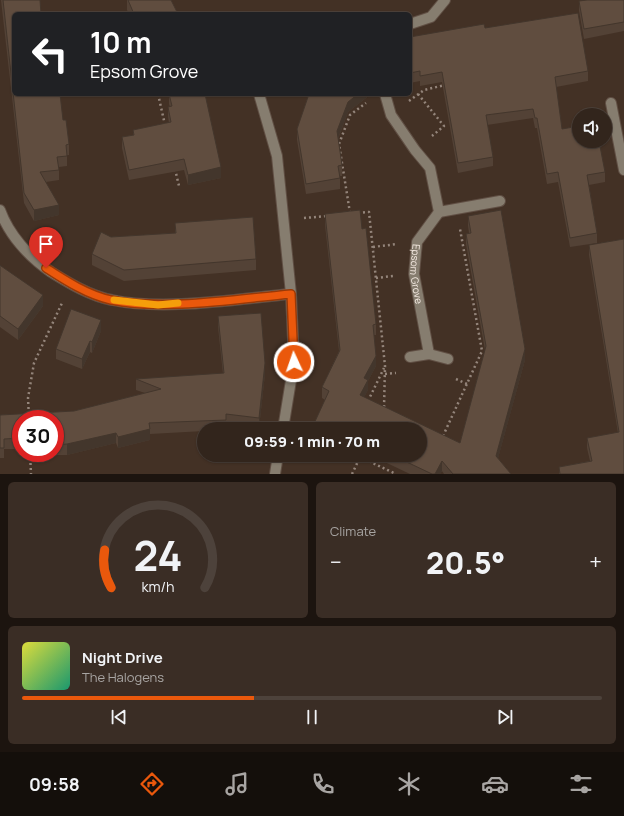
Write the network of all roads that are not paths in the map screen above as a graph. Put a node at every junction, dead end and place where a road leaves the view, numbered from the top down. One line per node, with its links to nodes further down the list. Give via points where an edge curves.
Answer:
1 (445, 0): 2 (street, via 431,17)
2 (412, 23)
3 (260, 96): 10 (street, via 277,156)
4 (386, 96): 9 (street, via 391,114 430,168)
5 (611, 103): 6 (street)
6 (624, 170)
7 (500, 201): 9 (street)
8 (0, 210): 10 (street, via 5,224 34,260 70,284 111,300 158,305)
9 (439, 212): 11 (street, Epsom Grove, via 417,242 414,274)
10 (291, 294): 14 (street, via 294,362)
11 (429, 354): 12 (street); 13 (street)
12 (410, 357)
13 (448, 359)
14 (284, 422)
15 (277, 462): 16 (street)
16 (275, 474)

